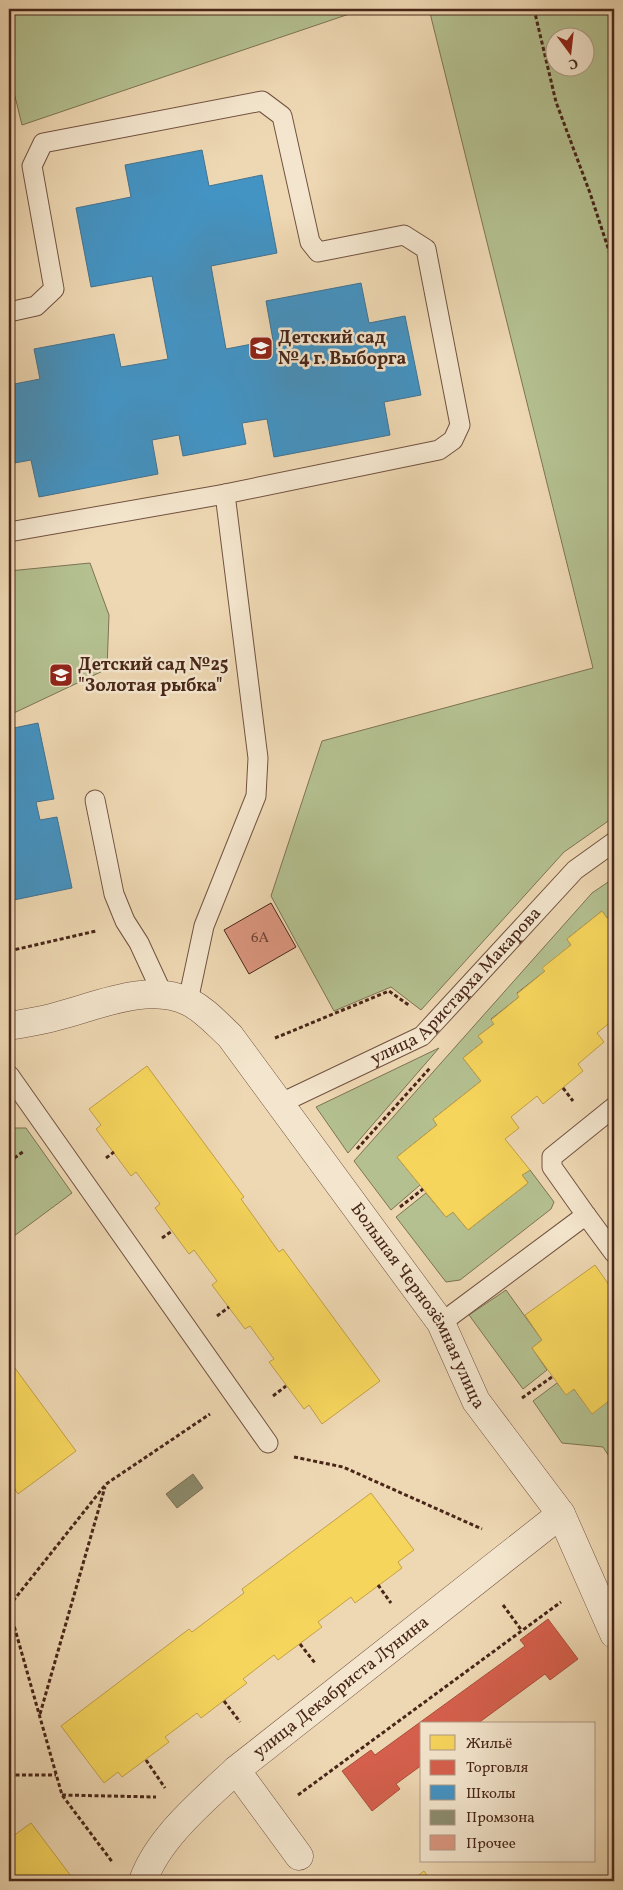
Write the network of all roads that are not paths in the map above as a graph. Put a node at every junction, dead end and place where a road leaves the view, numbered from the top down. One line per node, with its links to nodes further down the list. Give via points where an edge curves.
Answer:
1 (9, 312): 2 (lane, via 36,306 54,289 32,166 43,143 262,101 282,116 310,242 318,252 404,236 426,249 460,424 453,440 439,450)
2 (225, 494): 3 (lane); 6 (lane, via 258,758 256,796)
3 (9, 532)
4 (95, 800): 6 (lane, via 114,894 125,921)
5 (614, 842): 9 (lane, улица Аристарха Макарова, via 575,870 422,1036)
6 (175, 998): 7 (street, via 134,996); 9 (street, Большая Чернозёмная улица, via 210,1016 230,1036)
7 (9, 1026)
8 (9, 1075): 14 (lane)
9 (279, 1104): 13 (street, Большая Чернозёмная улица)
10 (614, 1107): 11 (lane, via 552,1157 552,1167)
11 (586, 1216): 12 (lane); 13 (lane)
12 (614, 1253)
13 (441, 1323): 15 (street, Большая Чернозёмная улица, via 476,1401)
14 (268, 1443)
15 (561, 1514): 16 (street, Большая Чернозёмная улица, via 592,1580); 18 (street, улица Декабриста Лунина)
16 (609, 1603): 17 (street, Большая Чернозёмная улица)
17 (614, 1634)
18 (236, 1770): 19 (street); 20 (street, улица Декабриста Лунина, via 186,1817 148,1867)
19 (299, 1856)
20 (143, 1881)

